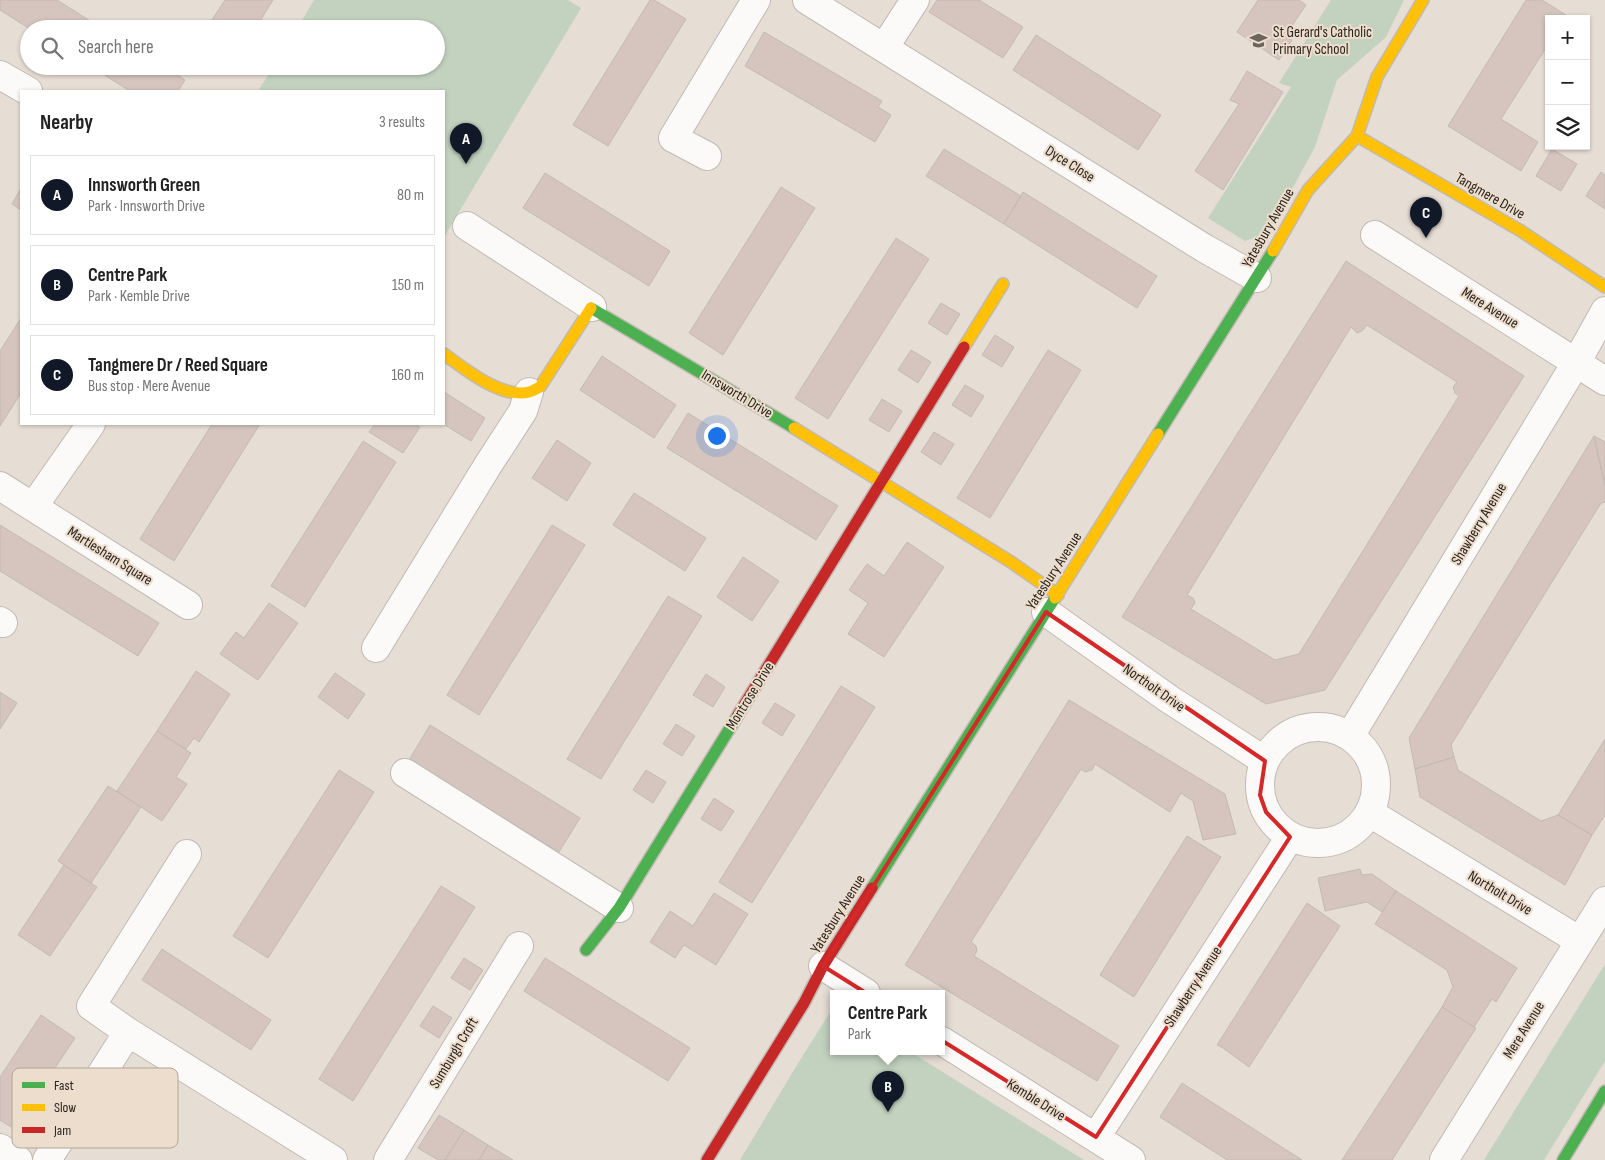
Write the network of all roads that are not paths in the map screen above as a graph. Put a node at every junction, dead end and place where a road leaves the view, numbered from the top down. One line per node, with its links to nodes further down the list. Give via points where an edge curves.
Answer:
1 (756, 0): 9 (street, via 673,138)
2 (808, 0): 5 (street, Dyce Close)
3 (915, 0): 5 (street)
4 (1423, 0): 8 (street, Yatesbury Avenue, via 1376,77)
5 (884, 48): 12 (street, Dyce Close)
6 (0, 75): 7 (street)
7 (26, 90)
8 (1357, 136): 12 (street, Yatesbury Avenue, via 1308,190); 14 (street, Tangmere Drive, via 1521,231)
9 (707, 156)
10 (467, 226): 15 (street, Innsworth Drive)
11 (1375, 235): 18 (street, Mere Avenue)
12 (1257, 278): 25 (street, Yatesbury Avenue)
13 (1004, 284): 22 (street)
14 (1605, 287)
15 (592, 307): 20 (street, via 540,387); 22 (street, Innsworth Drive)
16 (1605, 311): 18 (street, Shawberry Avenue)
17 (445, 355): 20 (street, via 482,380 508,391)
18 (1576, 363): 19 (street, Mere Avenue); 28 (street, Shawberry Avenue)
19 (1605, 381)
20 (529, 392): 27 (street, via 523,411)
21 (90, 425): 24 (street)
22 (881, 483): 25 (street, Innsworth Drive, via 1011,562); 35 (street, Montrose Drive)
23 (0, 486): 24 (street, Martlesham Square)
24 (33, 507): 26 (street, Martlesham Square)
25 (1052, 603): 29 (street, Northolt Drive, via 1169,699); 39 (street, Yatesbury Avenue)
26 (188, 604)
27 (376, 648)
28 (1350, 736): 29 (street, via 1331,728 1311,727 1292,733 1276,744); 31 (street, via 1363,747 1372,762 1376,796)
29 (1264, 761): 32 (street, via 1260,796 1276,826)
30 (405, 774): 35 (street)
31 (1370, 813): 32 (street, via 1343,838 1326,843); 36 (street, Northolt Drive)
32 (1290, 837): 45 (street, Shawberry Avenue)
33 (187, 854): 41 (street, via 91,1006)
34 (1605, 901): 36 (street, Mere Avenue)
35 (619, 908): 38 (street, Montrose Drive)
36 (1580, 941): 54 (street, Mere Avenue)
37 (519, 946): 51 (street, Sumburgh Croft)
38 (586, 950)
39 (823, 966): 40 (street); 52 (street, Yatesbury Avenue)
40 (861, 990)
41 (128, 1032): 43 (street); 50 (street)
42 (945, 1043): 45 (street, Kemble Drive)
43 (105, 1068)
44 (1605, 1091): 55 (street)
45 (1096, 1137): 53 (street, Kemble Drive)
46 (0, 1148): 48 (street)
47 (55, 1148): 49 (street)
48 (18, 1160)
49 (47, 1160)
50 (333, 1160)
51 (388, 1160)
52 (707, 1160)
53 (1131, 1160)
54 (1444, 1160)
55 (1563, 1160)

